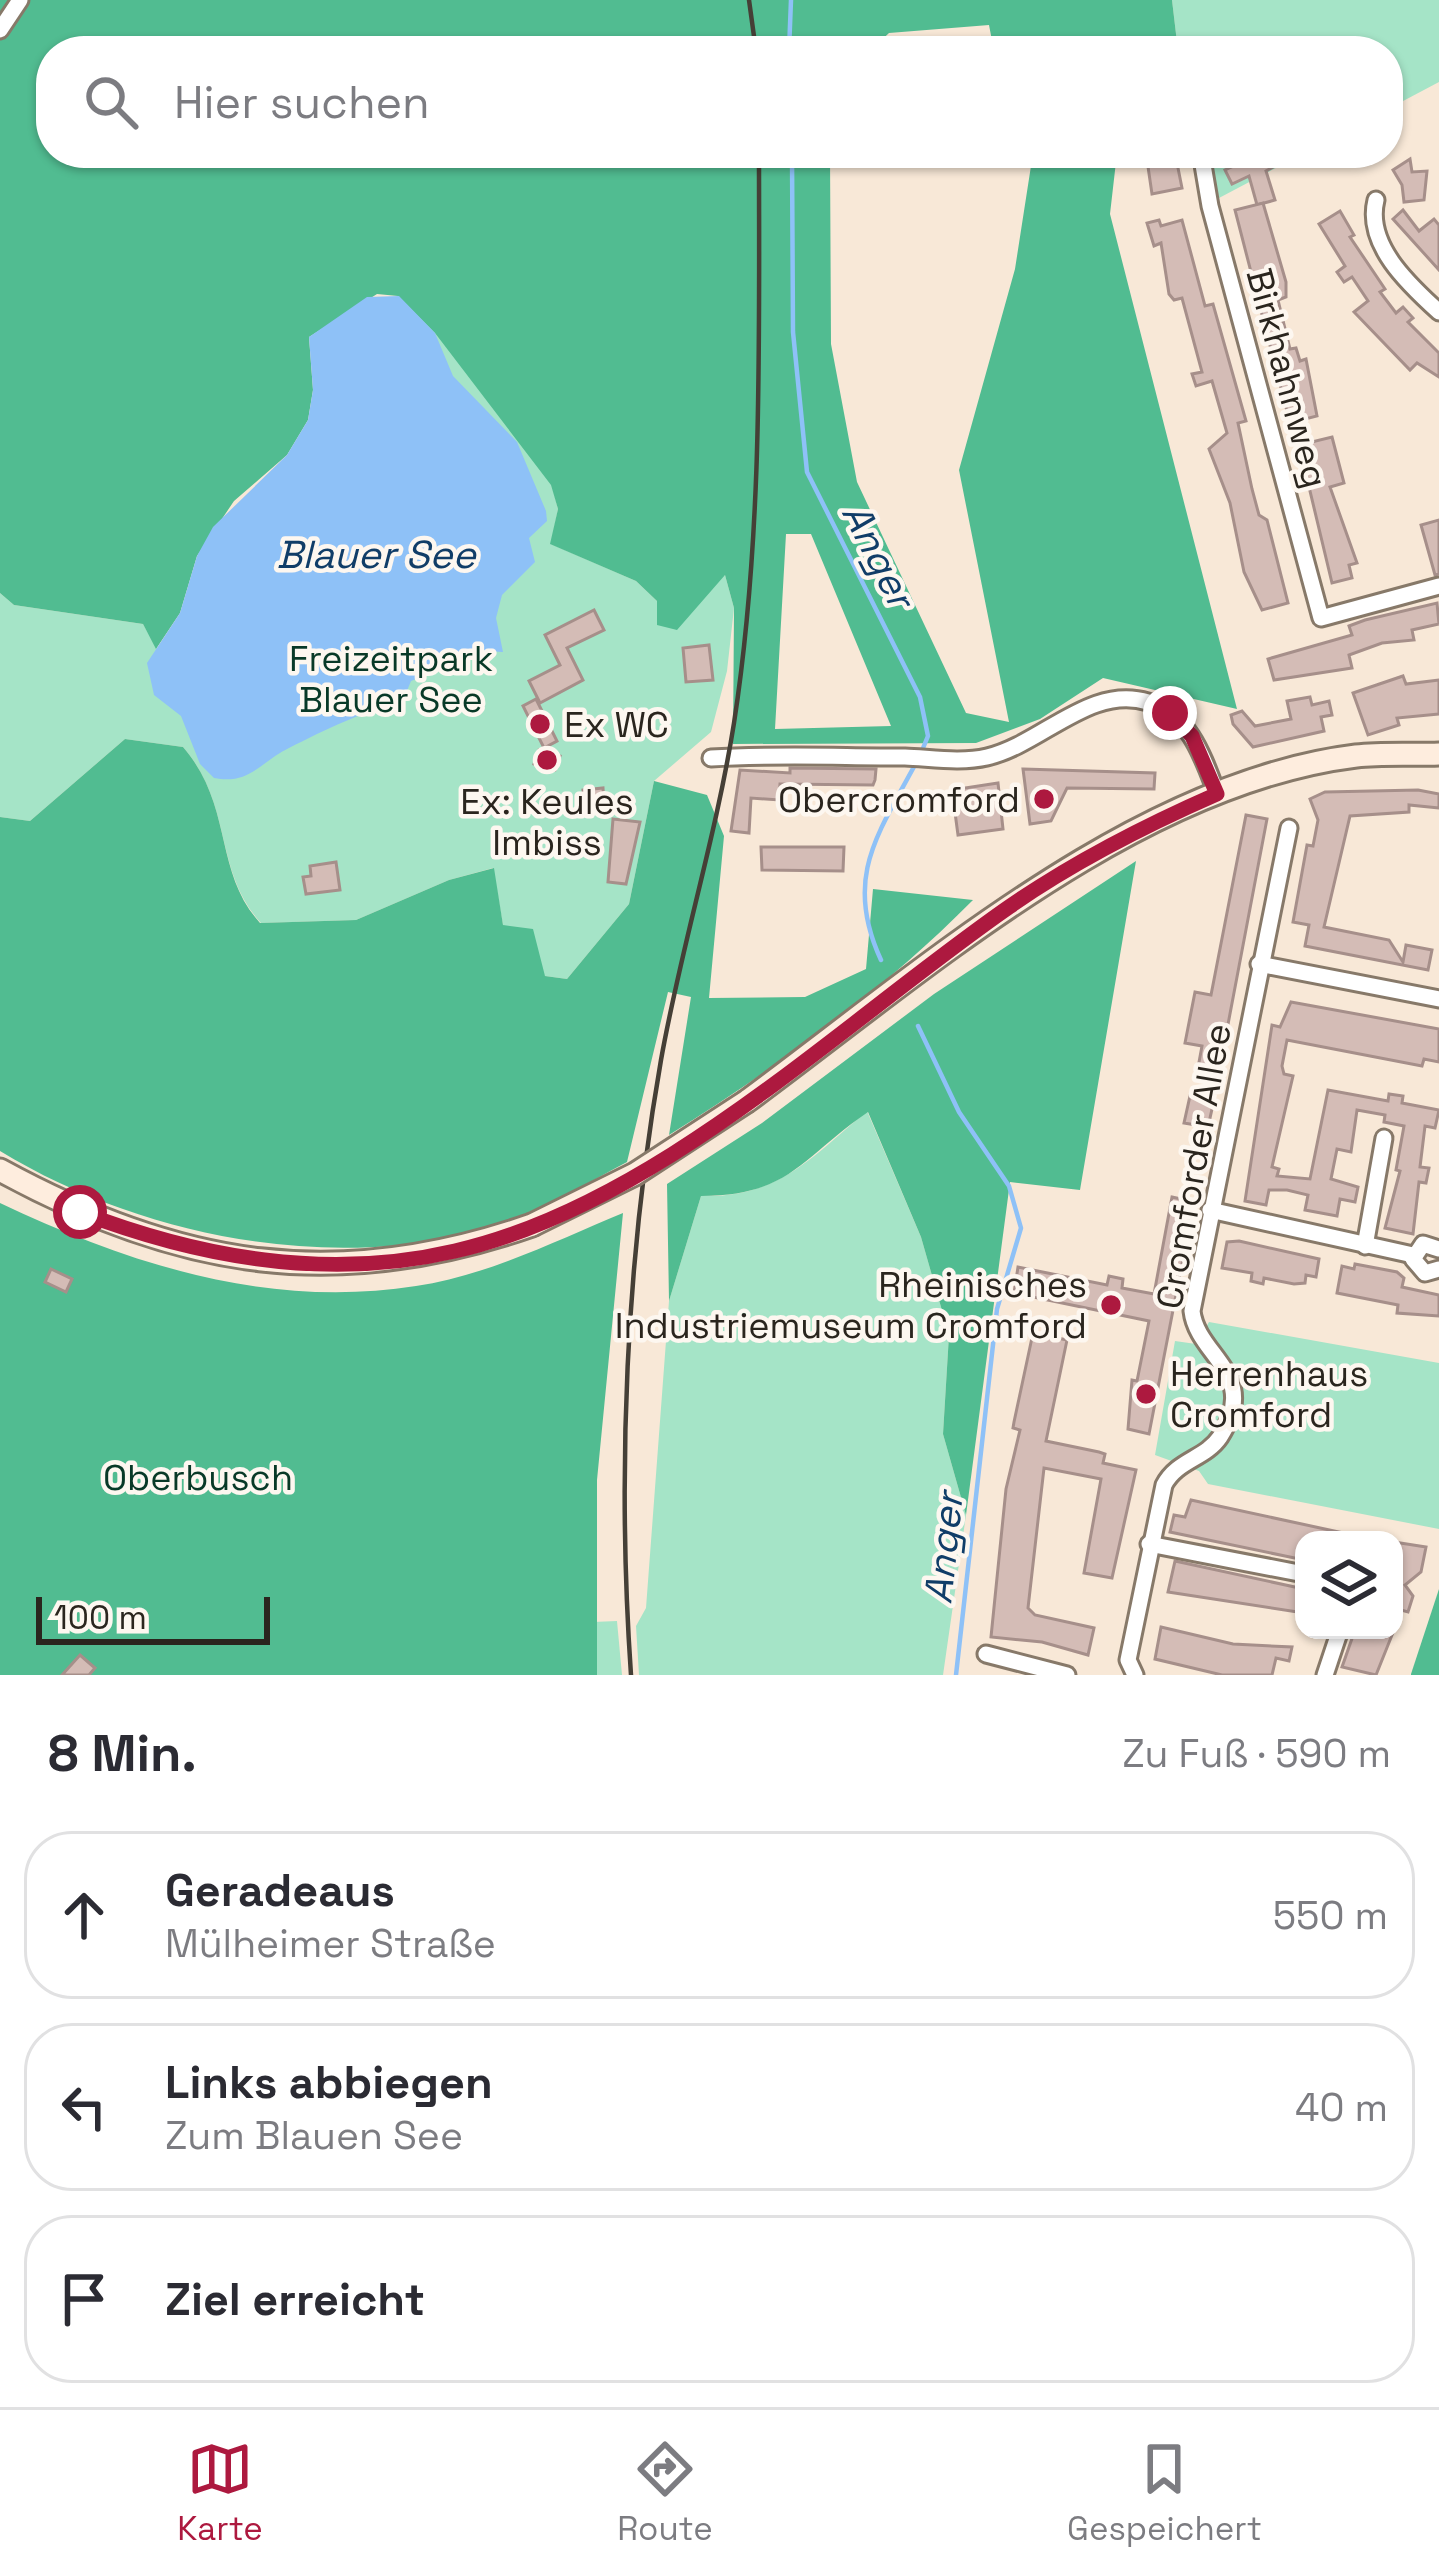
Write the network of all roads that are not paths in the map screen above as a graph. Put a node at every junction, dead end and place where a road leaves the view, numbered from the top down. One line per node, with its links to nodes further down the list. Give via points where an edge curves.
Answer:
1 (20, 0): 2 (street)
2 (0, 30)
3 (1204, 168): 6 (street, Birkhahnweg, via 1321,617)
4 (1376, 200): 5 (street, via 1380,244)
5 (1439, 312)
6 (1439, 586)
7 (1439, 754): 9 (main road, via 1355,756)
8 (711, 758): 9 (street, via 972,759 1123,698 1153,703 1183,724)
9 (1217, 794): 14 (main road, bridge, via 1130,832 1009,907 635,1174 457,1251 329,1265 241,1258 142,1235)
10 (1288, 828): 11 (street, Cromforder Allee)
11 (1259, 964): 12 (street); 15 (street, Cromforder Allee)
12 (1439, 998)
13 (1384, 1138): 16 (street)
14 (0, 1170)
15 (1210, 1210): 16 (street); 20 (street, Cromforder Allee, via 1193,1323 1223,1362 1232,1411 1218,1439 1172,1471)
16 (1365, 1246): 18 (street)
17 (1439, 1249): 18 (street, via 1423,1244)
18 (1413, 1255): 19 (street, via 1421,1272)
19 (1439, 1268)
20 (1149, 1544): 21 (street); 25 (street, Cromforder Allee, via 1128,1660)
21 (1295, 1572)
22 (1337, 1639): 26 (street)
23 (986, 1654): 24 (street)
24 (1067, 1675)
25 (1135, 1675)
26 (1325, 1675)

